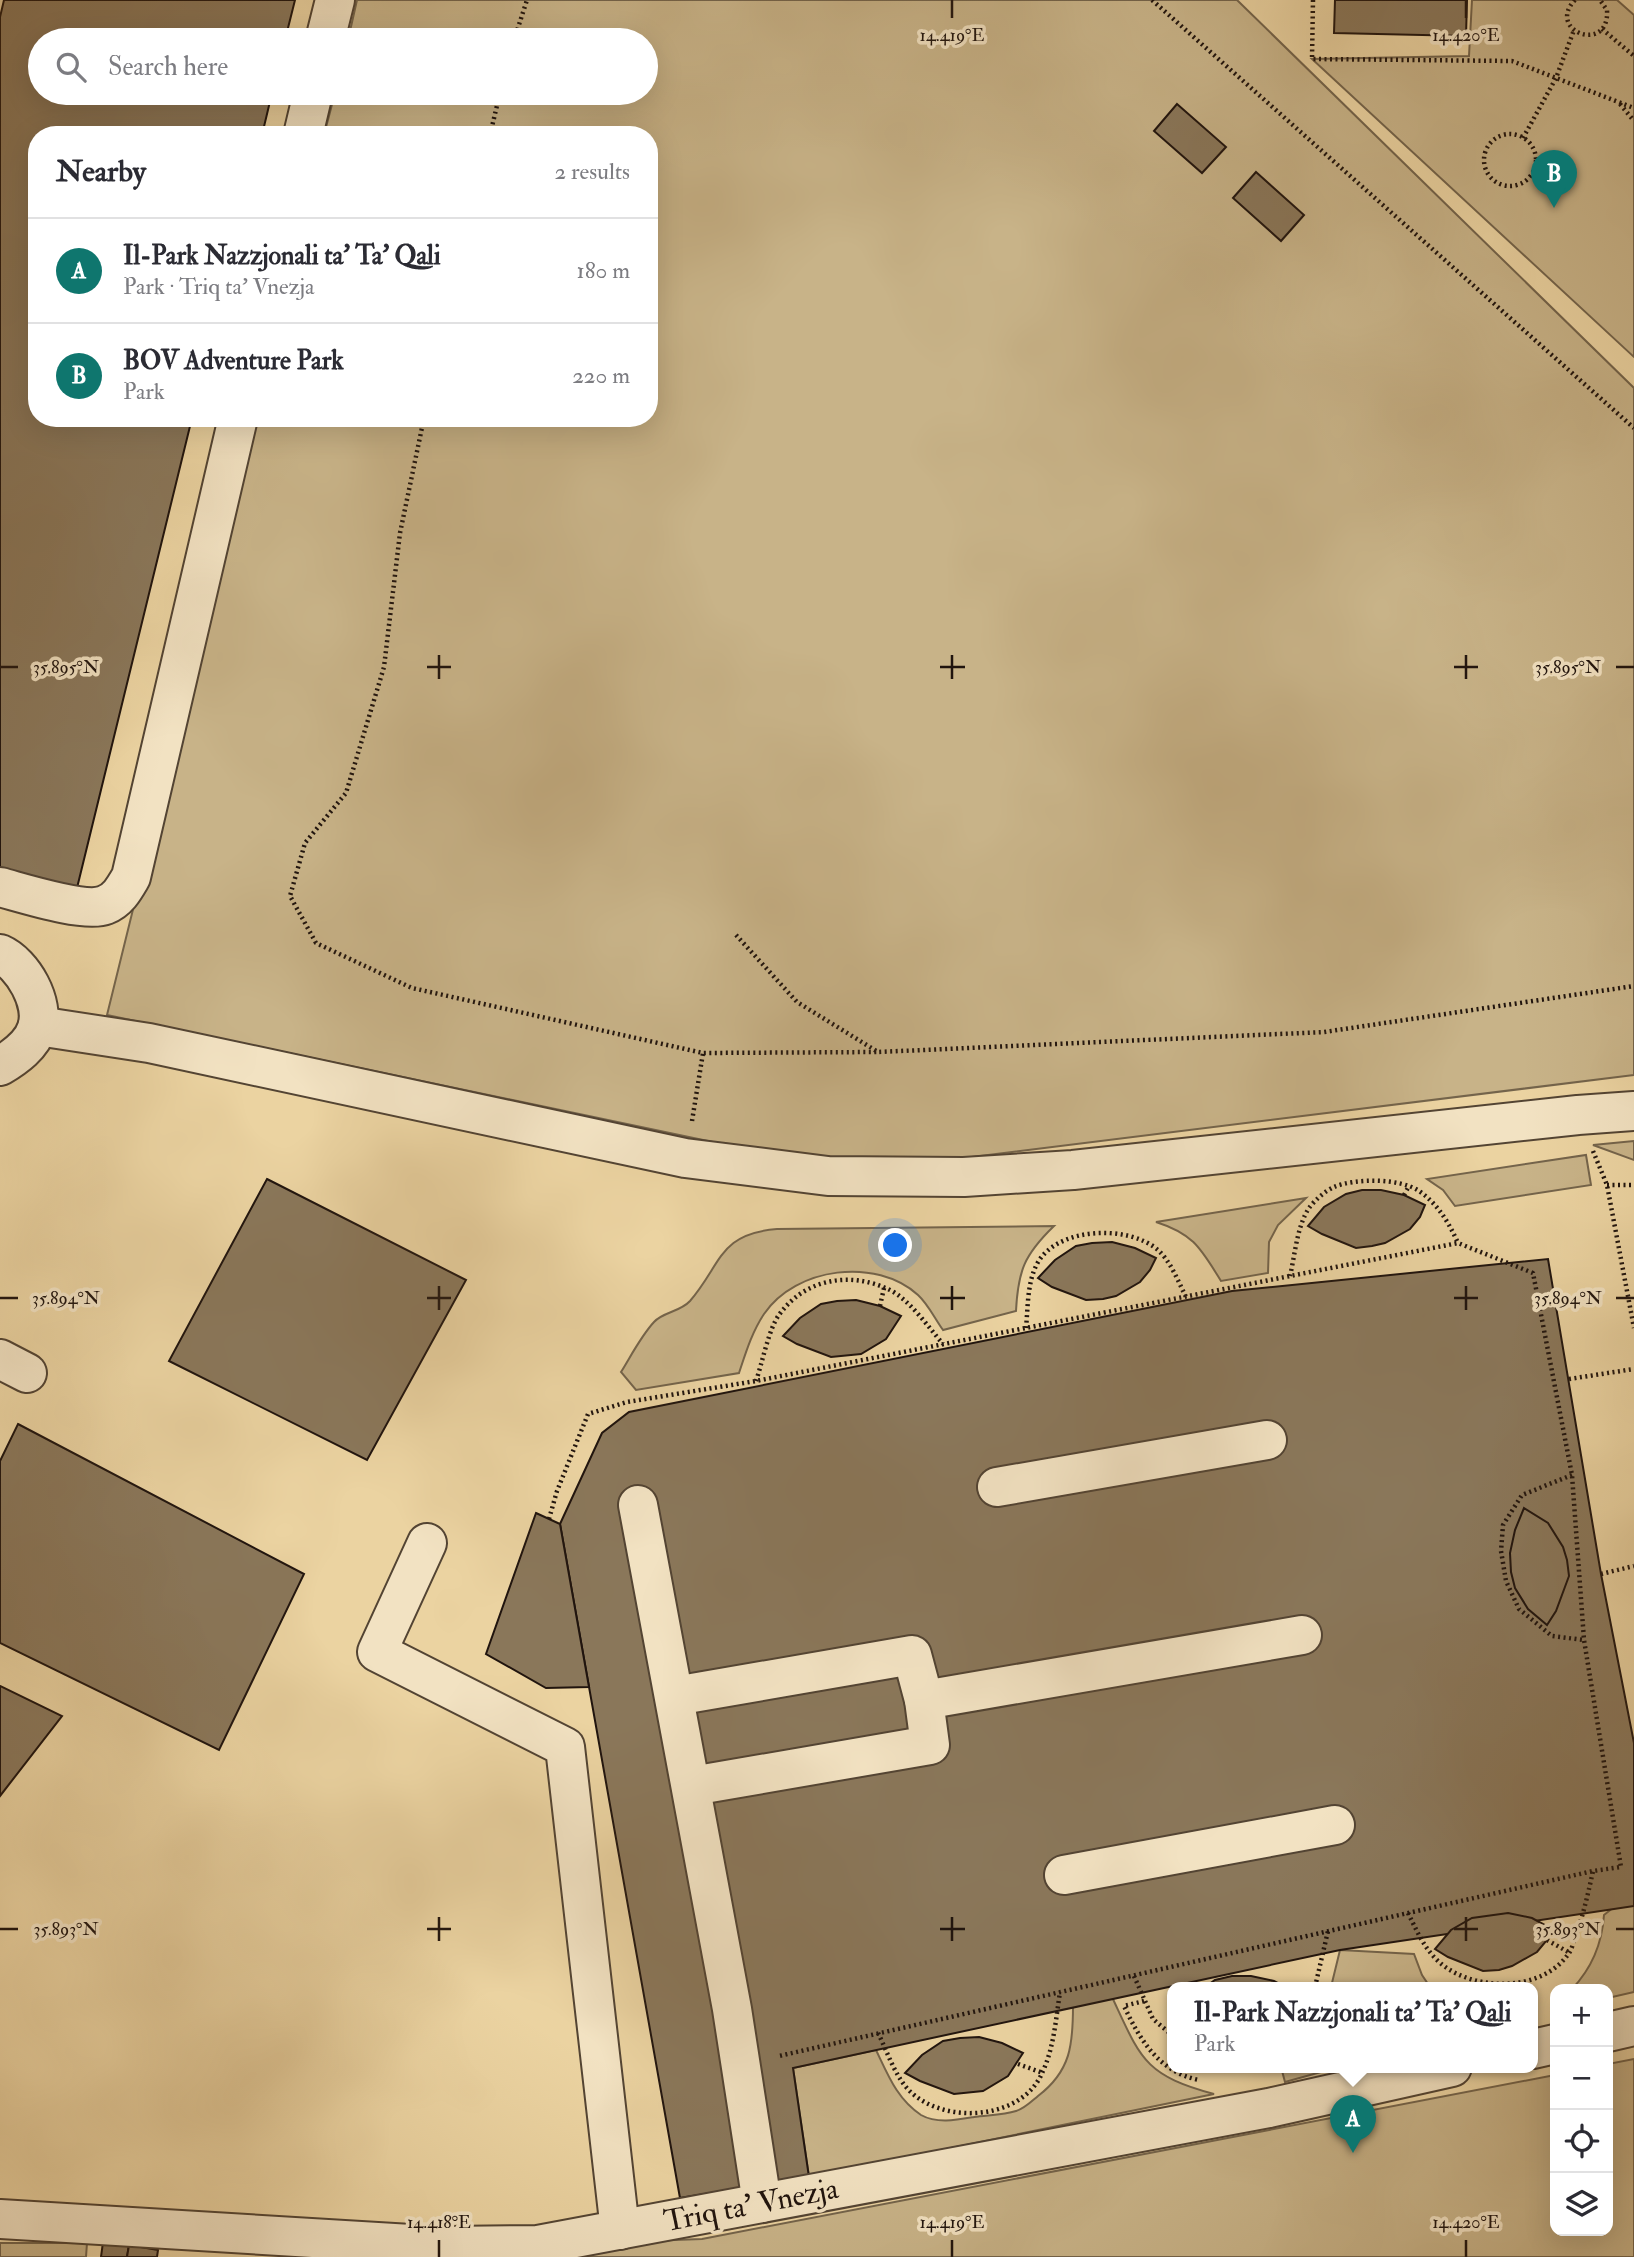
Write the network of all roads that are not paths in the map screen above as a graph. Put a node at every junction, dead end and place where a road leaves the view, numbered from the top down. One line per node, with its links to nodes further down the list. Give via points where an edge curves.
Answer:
1 (335, 0): 2 (street)
2 (329, 28)
3 (310, 105): 4 (street)
4 (305, 126)
5 (236, 427): 6 (street, via 131,877 121,895 104,906 84,907)
6 (0, 887)
7 (0, 954): 8 (street, via 22,971 33,990)
8 (38, 1026): 9 (street, via 28,1045); 10 (street, via 149,1043 685,1158 828,1176 964,1177 1073,1170)
9 (0, 1066)
10 (1634, 1111)
11 (1267, 1440): 12 (street)
12 (997, 1487)
13 (638, 1505): 16 (street)
14 (427, 1543): 26 (street, via 377,1652 565,1747)
15 (1301, 1635): 17 (street)
16 (675, 1696): 17 (street, via 912,1655); 18 (street)
17 (924, 1700): 18 (street, via 930,1745)
18 (692, 1786): 24 (street)
19 (1335, 1825): 20 (street)
20 (1064, 1875)
21 (1634, 2026): 22 (street)
22 (1613, 2031)
23 (1425, 2073): 24 (street, Triq ta' Vnezja, via 1269,2108)
24 (762, 2203): 26 (street, Triq ta' Vnezja)
25 (0, 2219): 27 (street, Triq ta' Vnezja)
26 (620, 2230): 29 (street, Triq ta' Vnezja)
27 (182, 2243): 28 (street, Triq ta' Vnezja)
28 (444, 2251): 29 (street, Triq ta' Vnezja)
29 (551, 2251)

